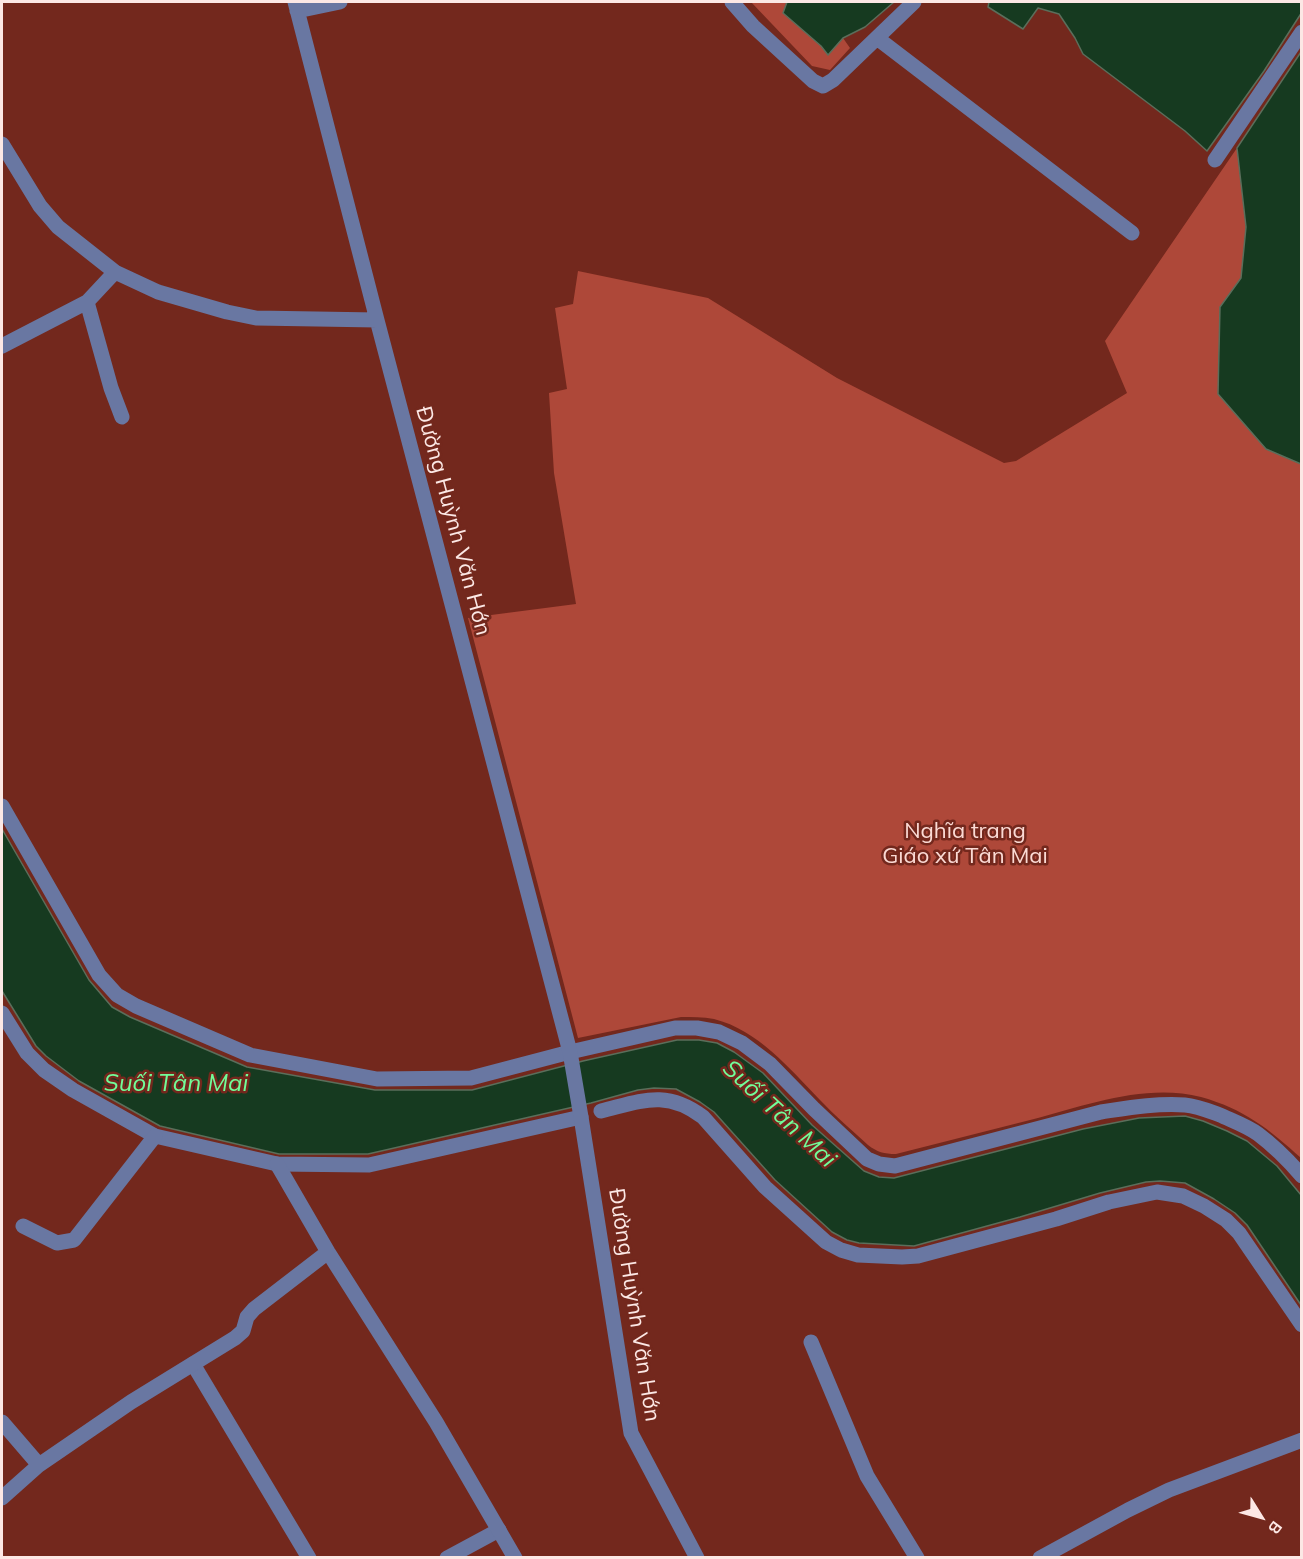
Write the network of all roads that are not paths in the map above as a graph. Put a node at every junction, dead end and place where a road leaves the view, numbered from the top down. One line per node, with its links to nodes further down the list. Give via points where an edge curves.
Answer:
1 (340, 2): 4 (street)
2 (732, 2): 6 (street, via 756,29 823,86)
3 (914, 2): 6 (street)
4 (296, 6): 12 (street, Đường Huỳnh Văn Hớn)
5 (1302, 32): 8 (street)
6 (877, 38): 9 (street)
7 (2, 144): 10 (street, via 40,206 58,227)
8 (1215, 160)
9 (1132, 233)
10 (115, 272): 11 (street); 12 (street, via 158,292 256,318)
11 (87, 302): 13 (street); 14 (street)
12 (377, 320): 17 (street, Đường Huỳnh Văn Hớn)
13 (2, 346)
14 (122, 417)
15 (2, 806): 17 (street, via 99,975 117,994 136,1006 250,1055 377,1079 471,1078)
16 (2, 1012): 20 (street, via 27,1053 44,1070)
17 (570, 1052): 19 (street, Đường Huỳnh Văn Hớn); 22 (street, via 675,1028 719,1032 770,1064 849,1143 879,1164 895,1166 1101,1112 1164,1104 1187,1105 1240,1124 1258,1134)
18 (601, 1111): 25 (street, via 655,1099 675,1101 692,1109 765,1186 826,1242 858,1255 918,1256 1109,1202 1157,1192 1183,1196 1226,1220 1239,1233)
19 (581, 1117): 21 (street, via 369,1165); 36 (street, Đường Huỳnh Văn Hớn, via 631,1433)
20 (156, 1136): 21 (street); 23 (street, via 74,1240 57,1243)
21 (277, 1164): 24 (street)
22 (1302, 1176)
23 (23, 1226)
24 (328, 1252): 27 (street, via 254,1309 235,1338); 32 (street)
25 (1302, 1325)
26 (811, 1342): 37 (street, via 867,1476)
27 (193, 1364): 30 (street); 33 (street)
28 (2, 1422): 30 (street)
29 (1302, 1440): 38 (street, via 1168,1490)
30 (39, 1465): 31 (street)
31 (2, 1498)
32 (499, 1530): 34 (street); 35 (street)
33 (309, 1557)
34 (447, 1557)
35 (515, 1557)
36 (697, 1557)
37 (917, 1557)
38 (1040, 1557)

